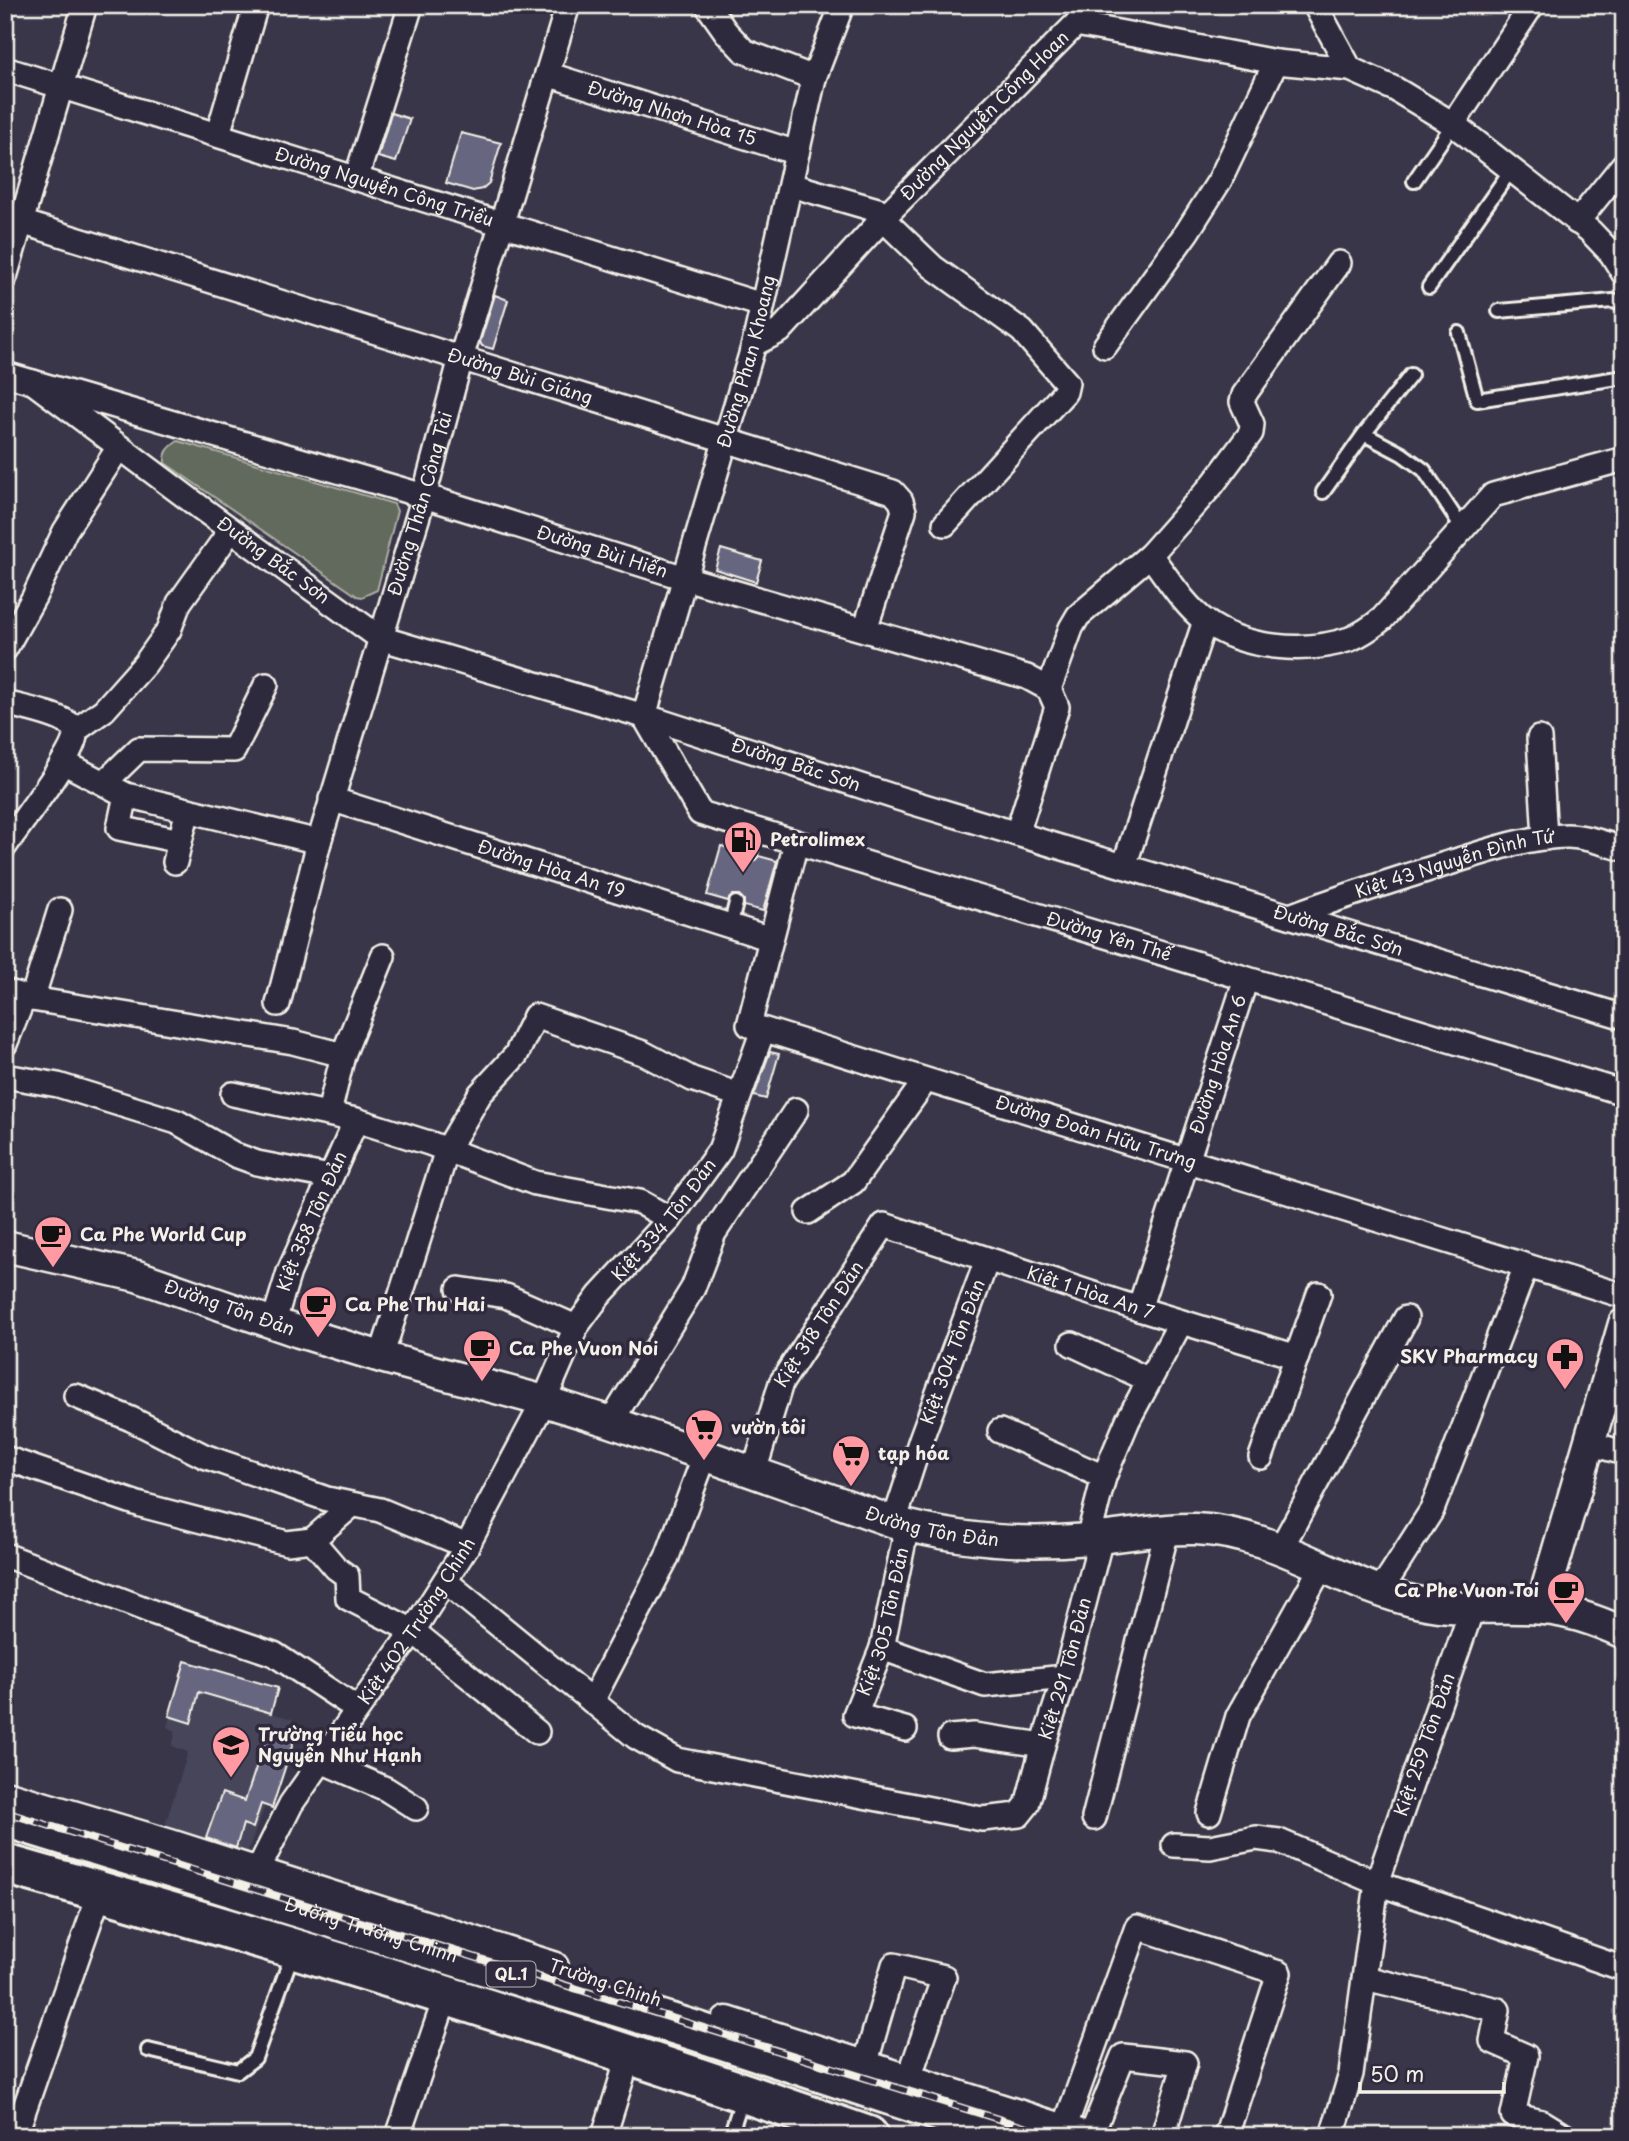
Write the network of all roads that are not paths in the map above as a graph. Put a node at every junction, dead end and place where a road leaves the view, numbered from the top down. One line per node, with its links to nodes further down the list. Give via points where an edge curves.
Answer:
1 (85, 5): 15 (street)
2 (256, 5): 17 (street)
3 (411, 5): 21 (street)
4 (568, 5): 13 (street, Đường Thân Công Tài)
5 (707, 5): 14 (street, via 744,51)
6 (842, 5): 14 (street, Đường Phan Khoang)
7 (1315, 5): 12 (street)
8 (1532, 5): 16 (street)
9 (1079, 15): 10 (street, Đường Nguyễn Công Hoan); 24 (street, Đường Nguyễn Công Hoan)
10 (1276, 62): 12 (street, Đường Nguyễn Công Hoan); 37 (street, via 1220,180)
11 (5, 69): 15 (street, Đường Nguyễn Công Triều)
12 (1350, 69): 16 (street, Đường Nguyễn Công Hoan, via 1395,89)
13 (547, 74): 18 (street, Đường Nhơn Hòa 15); 27 (street, Đường Thân Công Tài)
14 (814, 78): 18 (street, Đường Phan Khoang)
15 (62, 86): 17 (street, Đường Nguyễn Công Triều); 25 (street)
16 (1453, 124): 20 (street, Đường Nguyễn Công Hoan); 22 (lane)
17 (218, 134): 21 (street, Đường Nguyễn Công Triều)
18 (797, 153): 23 (street, Đường Phan Khoang)
19 (1624, 164): 26 (street)
20 (1511, 170): 26 (street, Đường Nguyễn Công Hoan); 31 (lane)
21 (356, 179): 27 (street, Đường Nguyễn Công Triều)
22 (1414, 181)
23 (791, 184): 24 (street); 32 (street, Đường Phan Khoang)
24 (885, 216): 36 (street, Đường Nguyễn Công Hoan, via 780,331); 49 (street, via 933,267 1022,331 1067,383 1065,392)
25 (13, 220): 30 (street); 38 (street, Đường Bùi Giáng)
26 (1577, 222): 29 (street, Đường Nguyễn Công Hoan, via 1601,242)
27 (502, 224): 32 (street, Đường Nguyễn Công Triều); 38 (street, Đường Thân Công Tài)
28 (1339, 263): 52 (street, via 1244,395 1251,433)
29 (1624, 274)
30 (5, 277)
31 (1429, 287)
32 (762, 305): 36 (street, Đường Phan Khoang)
33 (1624, 305): 34 (lane, via 1613,301)
34 (1499, 311)
35 (1459, 333): 41 (lane, via 1477,400)
36 (754, 344): 44 (street, Đường Phan Khoang)
37 (1105, 346)
38 (461, 358): 44 (street, Đường Bùi Giáng); 48 (street, Đường Thân Công Tài)
39 (5, 374): 42 (street, Đường Bùi Hiển)
40 (1411, 375): 43 (lane)
41 (1624, 377)
42 (33, 382): 45 (street, Đường Bắc Sơn); 48 (street, Đường Bùi Hiển)
43 (1364, 434): 47 (lane); 50 (lane, via 1424,470)
44 (726, 441): 53 (street, Đường Phan Khoang); 55 (street, Đường Bùi Giáng, via 882,487 901,501 904,511)
45 (120, 447): 51 (street, Đường Bắc Sơn); 57 (street, via 65,531)
46 (1624, 459): 50 (street, via 1493,495)
47 (1324, 492)
48 (424, 496): 53 (street, Đường Bùi Hiển); 56 (street, Đường Thân Công Tài)
49 (945, 524)
50 (1462, 528): 54 (street, via 1382,619 1350,639 1315,646 1268,645)
51 (231, 530): 56 (street, Đường Bắc Sơn); 62 (street, via 179,603 169,630 145,664 104,710)
52 (1150, 555): 54 (street); 59 (street, via 1074,621)
53 (685, 578): 55 (street, Đường Bùi Hiển); 61 (street, Đường Phan Khoang)
54 (1205, 621): 77 (street)
55 (865, 629): 59 (street, Đường Bùi Hiển, via 1027,677)
56 (380, 638): 61 (street, Đường Bắc Sơn); 67 (street, Đường Thân Công Tài)
57 (5, 649)
58 (266, 685): 65 (street, via 234,750 139,749)
59 (1049, 689): 70 (street, via 1057,707)
60 (5, 703): 62 (street, via 47,715)
61 (644, 716): 69 (street, Đường Yên Thế, via 700,813); 70 (street, Đường Bắc Sơn)
62 (75, 731): 64 (street)
63 (1539, 738): 71 (street)
64 (63, 762): 65 (street); 74 (street)
65 (104, 783): 66 (street)
66 (126, 795): 68 (street); 68 (street, via 119,828 177,852)
67 (331, 799): 72 (street, Đường Thân Công Tài); 81 (street, Đường Hòa An 19)
68 (187, 810): 72 (street)
69 (756, 830): 73 (street, Đường Yên Thế); 76 (lane)
70 (1017, 834): 77 (street, Đường Bắc Sơn)
71 (1545, 838): 75 (street, Kiệt 43 Nguyễn Đình Tứ, via 1587,838); 80 (street, Kiệt 43 Nguyễn Đình Tứ, via 1482,853)
72 (318, 842): 86 (street, Đường Thân Công Tài)
73 (796, 843): 82 (street, via 777,889); 84 (street, Đường Yên Thế)
74 (5, 846)
75 (1624, 849)
76 (750, 853)
77 (1124, 866): 80 (street, Đường Bắc Sơn)
78 (736, 903): 81 (lane)
79 (60, 910): 85 (street)
80 (1290, 916): 87 (street, Đường Bắc Sơn)
81 (730, 927): 82 (street, Đường Hòa An 19)
82 (771, 939): 88 (street, via 749,1026)
83 (383, 956): 90 (street)
84 (1246, 979): 93 (street, Đường Yên Thế); 100 (street, Đường Hòa An 6)
85 (21, 996): 89 (street); 90 (street, via 293,1042)
86 (278, 1004)
87 (1624, 1017)
88 (763, 1030): 92 (street, Đường Đoàn Hữu Trưng); 95 (street, Kiệt 334 Tôn Đản)
89 (5, 1044)
90 (343, 1055): 97 (street)
91 (5, 1076): 101 (street, via 58,1085 177,1122 257,1163)
92 (925, 1081): 100 (street, Đường Đoàn Hữu Trưng); 102 (street, via 853,1182)
93 (1624, 1093)
94 (233, 1094): 97 (street)
95 (740, 1095): 99 (street, via 692,1079 643,1053 535,1016 516,1055 480,1094); 103 (street, Kiệt 334 Tôn Đản, via 720,1150)
96 (796, 1110): 123 (street, via 714,1233 693,1288)
97 (329, 1113): 98 (street)
98 (356, 1120): 99 (street); 101 (street, Kiệt 358 Tôn Đản)
99 (447, 1150): 103 (street, via 535,1183 640,1202); 118 (street)
100 (1186, 1163): 107 (street, Đường Đoàn Hữu Trưng); 111 (street, Đường Hòa An 6)
101 (330, 1177): 114 (street, Kiệt 358 Tôn Đản, via 289,1272)
102 (808, 1212)
103 (670, 1219): 116 (street, Kiệt 334 Tôn Đản)
104 (884, 1225): 106 (street, Kiệt 1 Hòa An 7); 130 (street, Kiệt 318 Tôn Đản, via 782,1383)
105 (5, 1245): 114 (street, Đường Tôn Đản, via 137,1276)
106 (987, 1260): 111 (street, Kiệt 1 Hòa An 7); 133 (street, Kiệt 304 Tôn Đản, via 921,1439)
107 (1527, 1266): 110 (street, Đường Đoàn Hữu Trưng); 142 (street, via 1432,1510)
108 (459, 1289): 116 (street, via 506,1297)
109 (1319, 1294): 119 (street)
110 (1624, 1296)
111 (1139, 1309): 113 (street, Kiệt 1 Hòa An 7)
112 (1406, 1318): 138 (street)
113 (1181, 1322): 119 (street, Kiệt 1 Hòa An 7); 120 (street, Kiệt 291 Tôn Đản)
114 (273, 1324): 118 (street, Đường Tôn Đản)
115 (1624, 1324): 125 (street)
116 (576, 1327): 122 (street, Kiệt 334 Tôn Đản)
117 (1072, 1344): 120 (street)
118 (381, 1357): 122 (street, Đường Tôn Đản)
119 (1297, 1357): 128 (street)
120 (1149, 1380): 131 (street, Kiệt 291 Tôn Đản)
121 (76, 1396): 132 (street, via 204,1456)
122 (544, 1401): 123 (street, Đường Tôn Đản); 137 (street, Kiệt 402 Trường Chinh)
123 (611, 1422): 127 (street, Đường Tôn Đản)
124 (1000, 1431): 131 (street)
125 (1588, 1443): 126 (street); 144 (street)
126 (1624, 1453)
127 (705, 1455): 130 (street, Đường Tôn Đản); 149 (street, via 667,1557)
128 (1261, 1457)
129 (5, 1458): 136 (street, via 141,1505 287,1544)
130 (754, 1472): 133 (street, Đường Tôn Đản)
131 (1104, 1477): 135 (street, Kiệt 291 Tôn Đản)
132 (352, 1505): 136 (street); 137 (street, via 380,1510)
133 (901, 1524): 135 (street, Đường Tôn Đản, via 1008,1540); 147 (street, Kiệt 305 Tôn Đản)
134 (1167, 1531): 135 (street, Đường Tôn Đản); 138 (street, Đường Tôn Đản, via 1223,1532); 160 (street)
135 (1095, 1539): 148 (street, Kiệt 291 Tôn Đản)
136 (312, 1540): 145 (street, via 346,1576 348,1598)
137 (467, 1546): 141 (street, Kiệt 402 Trường Chinh)
138 (1281, 1548): 140 (street, Đường Tôn Đản)
139 (5, 1555): 150 (street, via 274,1654)
140 (1322, 1566): 142 (street, Đường Tôn Đản); 158 (street, via 1238,1716)
141 (445, 1581): 145 (street, Kiệt 402 Trường Chinh); 149 (street)
142 (1381, 1590): 143 (street, Đường Tôn Đản, via 1423,1604)
143 (1473, 1606): 144 (street, Đường Tôn Đản); 164 (street, Kiệt 259 Tôn Đản)
144 (1541, 1608): 146 (street, Đường Tôn Đản, via 1578,1615)
145 (413, 1631): 150 (street, Kiệt 402 Trường Chinh); 152 (street)
146 (1624, 1633)
147 (882, 1648): 148 (street, via 985,1685); 151 (street, Kiệt 305 Tôn Đản, via 855,1715)
148 (1065, 1677): 154 (street, Kiệt 291 Tôn Đản)
149 (592, 1701): 154 (street, Kiệt 291 Tôn Đản, via 636,1737 677,1760 982,1819 1019,1815 1027,1805)
150 (357, 1709): 155 (street, Kiệt 402 Trường Chinh)
151 (905, 1729)
152 (537, 1732)
153 (950, 1737): 154 (street, via 974,1735)
154 (1043, 1745)
155 (321, 1761): 157 (street, via 386,1789); 163 (street, Kiệt 402 Trường Chinh, via 291,1804)
156 (5, 1796): 163 (street, Trường Chinh)
157 (416, 1808)
158 (1209, 1813)
159 (5, 1818): 170 (highway, Đường Trường Chinh / QL.1)
160 (1094, 1818)
161 (1174, 1845): 164 (street, via 1210,1847 1266,1838)
162 (5, 1864): 165 (highway, QL.1)
163 (257, 1872): 173 (street, Trường Chinh)
164 (1377, 1883): 167 (street); 168 (street, Kiệt 259 Tôn Đản)
165 (100, 1892): 166 (highway, QL.1); 178 (street)
166 (294, 1949): 169 (highway, QL.1); 171 (lane, via 255,2058 237,2071)
167 (1624, 1969)
168 (1365, 1978): 186 (street, Kiệt 259 Tôn Đản, via 1351,2074); 187 (street, via 1498,2010 1492,2041 1527,2056 1513,2115 1542,2122)
169 (446, 1996): 172 (highway, QL.1); 179 (street)
170 (696, 2031): 174 (highway); 183 (highway, Đường Trường Chinh / QL.1)
171 (148, 2050)
172 (629, 2055): 174 (highway, QL.1); 180 (street)
173 (865, 2064): 175 (street, Trường Chinh); 175 (street, via 894,1965 944,1978)
174 (682, 2072): 176 (highway, QL.1)
175 (909, 2078): 177 (street, Trường Chinh)
176 (744, 2092): 181 (lane); 182 (highway, QL.1)
177 (1079, 2133): 184 (street, via 1123,2056 1185,2063); 185 (street, via 1137,1927 1279,1973)
178 (15, 2136)
179 (398, 2136)
180 (604, 2136)
181 (730, 2136)
182 (868, 2136)
183 (1014, 2136)
184 (1163, 2136)
185 (1226, 2136)
186 (1332, 2136)
187 (1565, 2136)

